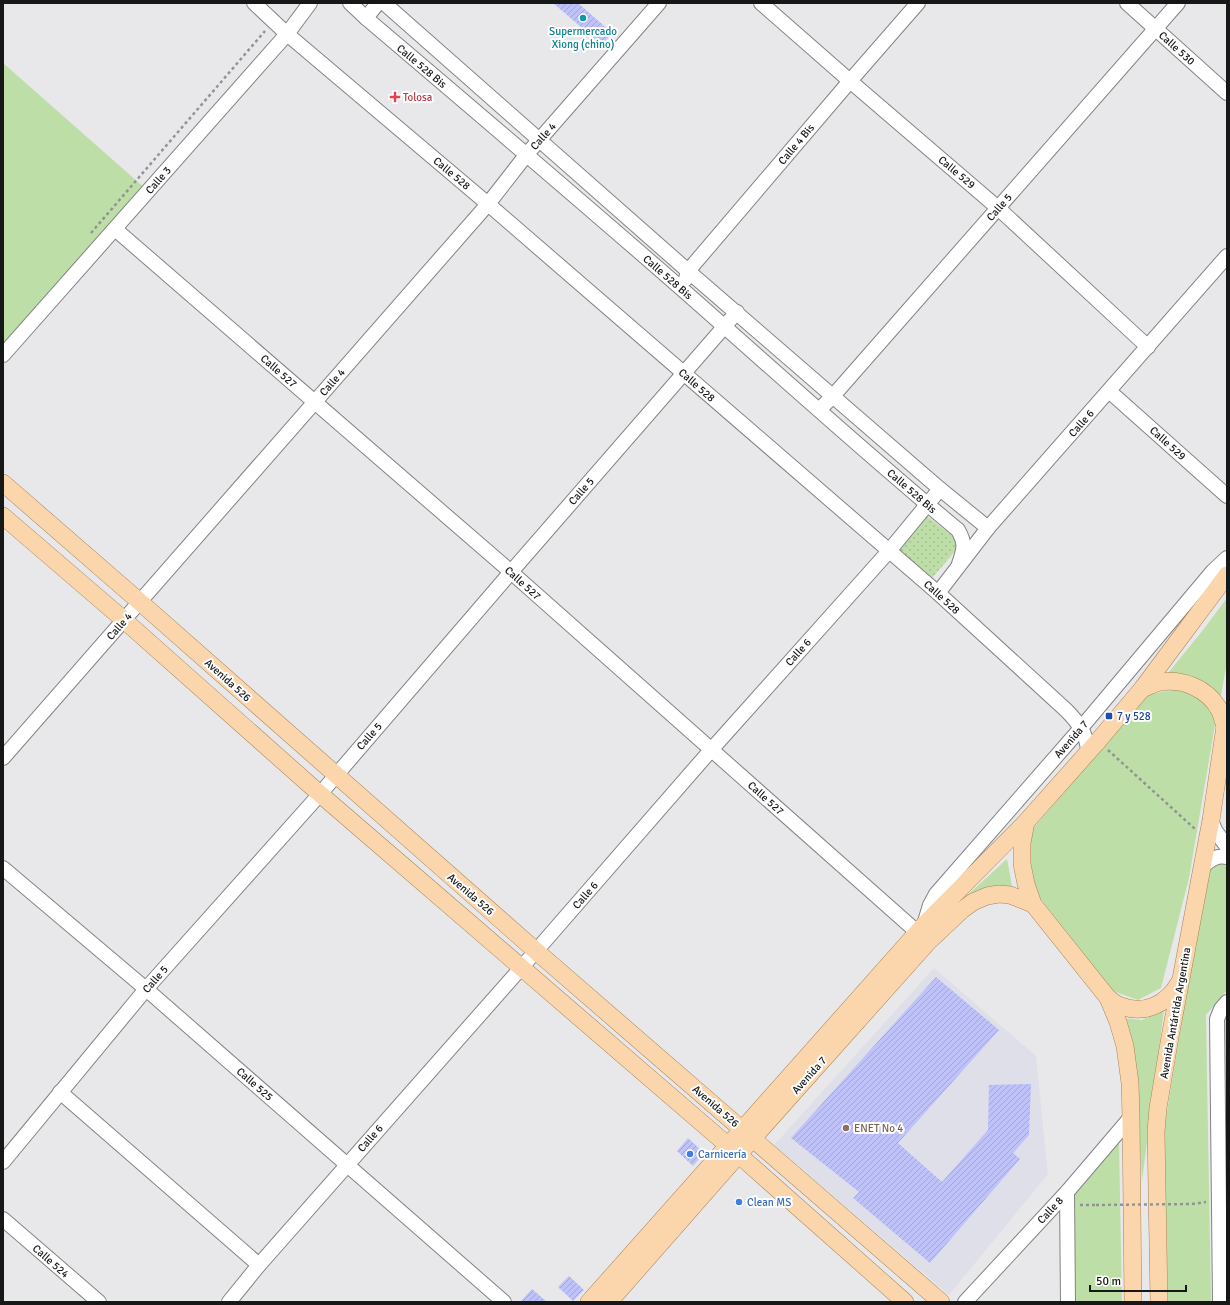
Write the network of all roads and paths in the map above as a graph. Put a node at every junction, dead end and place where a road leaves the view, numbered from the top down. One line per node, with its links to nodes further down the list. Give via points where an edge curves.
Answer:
1 (254, 3): 12 (street, Calle 528)
2 (310, 3): 14 (street, Calle 3)
3 (350, 3): 11 (street, Calle 528 Bis)
4 (378, 3): 11 (street)
5 (384, 3): 17 (street, Calle 528 Bis)
6 (659, 3): 17 (street, Calle 4)
7 (761, 3): 15 (street, Calle 529)
8 (918, 3): 15 (street, Calle 4 Bis)
9 (1127, 3): 13 (street, Calle 530)
10 (1178, 3): 13 (street, Calle 5)
11 (366, 18): 18 (street, Calle 528 Bis)
12 (273, 21): 14 (street, Calle 528); 22 (path)
13 (1156, 28): 16 (street, Calle 530); 20 (street, Calle 5)
14 (286, 34): 19 (street, Calle 528); 21 (street, Calle 3)
15 (850, 81): 20 (street, Calle 529); 24 (street, Calle 4 Bis)
16 (1227, 92)
17 (540, 140): 18 (street, Calle 4); 24 (street, Calle 528 Bis)
18 (526, 154): 19 (street, Calle 4); 25 (street, Calle 528 Bis)
19 (488, 204): 30 (street, Calle 528); 33 (street, Calle 4)
20 (998, 208): 28 (street, Calle 529); 32 (street, Calle 5)
21 (114, 230): 29 (street, Calle 3); 33 (street, Calle 527)
22 (86, 239)
23 (1227, 256): 28 (street, Calle 6)
24 (688, 271): 25 (street, Calle 4 Bis); 26 (street, Calle 528 Bis)
25 (683, 290): 27 (street, Calle 528 Bis)
26 (737, 312): 27 (street, Calle 5); 32 (street, Calle 528 Bis)
27 (724, 326): 30 (street, Calle 5); 34 (street, Calle 528 Bis)
28 (1148, 347): 31 (street, Calle 6)
29 (3, 354)
30 (683, 374): 41 (street, Calle 528); 44 (street, Calle 5)
31 (1109, 391): 37 (street, Calle 529); 40 (street, Calle 6)
32 (833, 396): 34 (street, Calle 5); 36 (street, Calle 528 Bis)
33 (314, 402): 44 (street, Calle 527); 47 (street, Calle 4)
34 (819, 410): 38 (street, Calle 528 Bis)
35 (3, 483): 47 (main road, Avenida 526)
36 (940, 488): 38 (street, Calle 6); 40 (street, Calle 528 Bis)
37 (1227, 496)
38 (928, 505): 41 (street, Calle 6); 43 (street, Calle 528 Bis, via 958,530 963,539 964,548)
39 (3, 516): 48 (main road, Avenida 526)
40 (988, 528): 43 (street, Calle 6)
41 (889, 551): 46 (street, Calle 528); 53 (street, Calle 6)
42 (1227, 558): 51 (street, Avenida 7, via 1213,571)
43 (959, 564): 46 (street, Calle 6)
44 (511, 572): 53 (street, Calle 527); 55 (street, Calle 5)
45 (1227, 575): 49 (main road, Avenida 7)
46 (938, 593): 51 (street, Calle 528, via 1066,710)
47 (140, 602): 48 (street, Calle 4); 55 (main road, Avenida 526)
48 (124, 620): 54 (street, Calle 4); 56 (main road, Avenida 526)
49 (1142, 690): 50 (main road, via 1156,683 1186,683 1200,689); 52 (main road, Avenida 7)
50 (1226, 719): 57 (main road, Avenida Antártida Argentina)
51 (1081, 728): 52 (street, Calle 528); 65 (street, Avenida 7, via 936,894 930,905)
52 (1093, 746): 58 (main road, Avenida 7); 59 (path)
53 (711, 750): 65 (street, Calle 527); 66 (street, Calle 6)
54 (3, 758)
55 (336, 775): 56 (street, Calle 5); 66 (main road, Avenida 526)
56 (320, 794): 67 (main road, Avenida 526); 69 (street, Calle 5)
57 (1210, 820): 59 (main road, Avenida Antártida Argentina); 60 (street)
58 (1026, 822): 64 (main road, via 1022,864); 65 (main road, Avenida 7)
59 (1207, 840): 62 (main road, Avenida Antártida Argentina)
60 (1227, 847)
61 (1227, 857): 62 (street, via 1217,856)
62 (1202, 867): 68 (main road, Avenida Antártida Argentina)
63 (3, 868): 69 (street, Calle 525)
64 (1033, 904): 65 (main road, Avenida 7, via 1010,895 986,896); 70 (main road)
65 (923, 933): 74 (main road, Avenida 7)
66 (536, 951): 67 (street, Calle 6); 74 (main road, Avenida 526)
67 (521, 967): 75 (main road, Avenida 526); 77 (street, Calle 6)
68 (1181, 979): 70 (main road, via 1174,992 1163,1002 1149,1008 1120,1006); 94 (main road, Avenida Antártida Argentina, via 1157,1120)
69 (146, 989): 72 (street, Calle 5); 77 (street, Calle 525)
70 (1108, 998): 73 (main road, via 1125,1046)
71 (1224, 1005): 79 (street, via 1217,1019)
72 (60, 1092): 76 (street, Calle 5); 83 (street)
73 (1132, 1117): 78 (street, Calle 8); 93 (main road)
74 (748, 1133): 75 (main road, Avenida 7); 90 (main road, Avenida 526)
75 (734, 1150): 87 (main road, Avenida 7); 88 (main road, Avenida 7); 89 (main road, Avenida 526)
76 (3, 1162)
77 (347, 1165): 83 (street, Calle 6); 86 (street, Calle 525)
78 (1066, 1192): 91 (street, Calle 8); 92 (street)
79 (1223, 1202): 95 (street)
80 (1192, 1204): 81 (path, bridge)
81 (1096, 1205)
82 (3, 1220): 84 (street, Calle 524)
83 (259, 1265): 85 (street, Calle 6)
84 (99, 1302)
85 (229, 1302)
86 (504, 1302)
87 (589, 1302)
88 (610, 1302)
89 (905, 1302)
90 (941, 1302)
91 (965, 1302)
92 (1068, 1302)
93 (1133, 1302)
94 (1159, 1302)
95 (1220, 1302)

